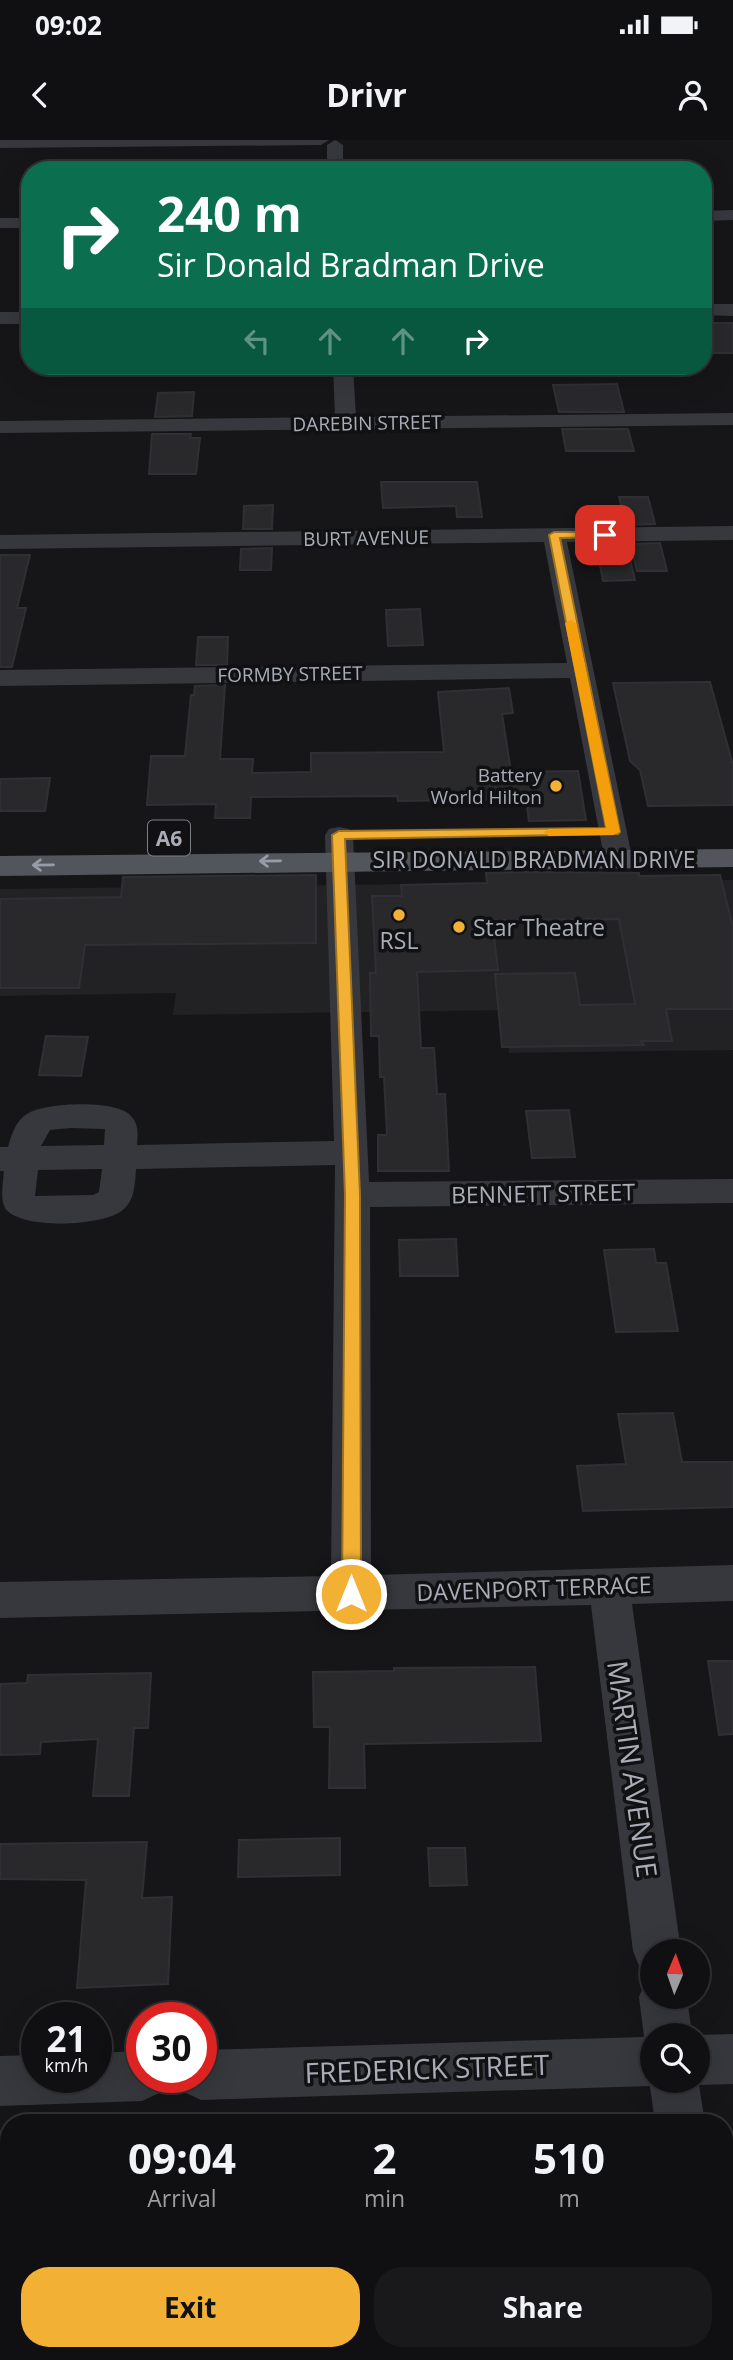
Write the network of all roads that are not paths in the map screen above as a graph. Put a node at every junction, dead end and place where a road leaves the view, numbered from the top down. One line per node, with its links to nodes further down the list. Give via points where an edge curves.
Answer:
1 (332, 141): 2 (street); 3 (street)
2 (0, 143)
3 (334, 161)
4 (733, 215): 5 (street)
5 (712, 216)
6 (0, 223): 7 (street)
7 (21, 223)
8 (712, 310): 9 (street)
9 (733, 310)
10 (0, 318): 11 (street)
11 (21, 318)
12 (344, 375): 14 (street)
13 (733, 419): 14 (street, DAREBIN STREET)
14 (346, 423): 15 (street, DAREBIN STREET)
15 (0, 427)
16 (733, 533): 17 (street, BURT AVENUE)
17 (554, 535): 18 (street, BURT AVENUE); 19 (street)
18 (0, 542)
19 (580, 670): 20 (street, FORMBY STREET); 23 (street)
20 (0, 678)
21 (733, 832): 23 (main road, SIR DONALD BRADMAN DRIVE / A6)
22 (0, 840): 24 (main road, SIR DONALD BRADMAN DRIVE / A6)
23 (616, 844): 24 (main road, SIR DONALD BRADMAN DRIVE / A6); 25 (main road, SIR DONALD BRADMAN DRIVE / A6)
24 (339, 848): 26 (main road, SIR DONALD BRADMAN DRIVE / A6, one-way to 26); 27 (street)
25 (733, 858)
26 (0, 866)
27 (349, 1153): 28 (street); 31 (street)
28 (118, 1158): 29 (street, via 122,1128 104,1117 38,1122); 29 (street, via 115,1196 96,1209 24,1207 18,1201)
29 (11, 1159)
30 (733, 1191): 31 (street, BENNETT STREET)
31 (353, 1195): 34 (street)
32 (733, 1583): 33 (street, DAVENPORT TERRACE)
33 (609, 1586): 34 (street, DAVENPORT TERRACE); 36 (street, MARTIN AVENUE)
34 (351, 1594): 35 (street, DAVENPORT TERRACE)
35 (0, 1600)
36 (655, 1939)
37 (733, 2059): 38 (street)
38 (710, 2060)
39 (640, 2061): 40 (street, FREDERICK STREET)
40 (217, 2075)
41 (126, 2077): 42 (street)
42 (0, 2081)
43 (676, 2093): 44 (street)
44 (679, 2114)

